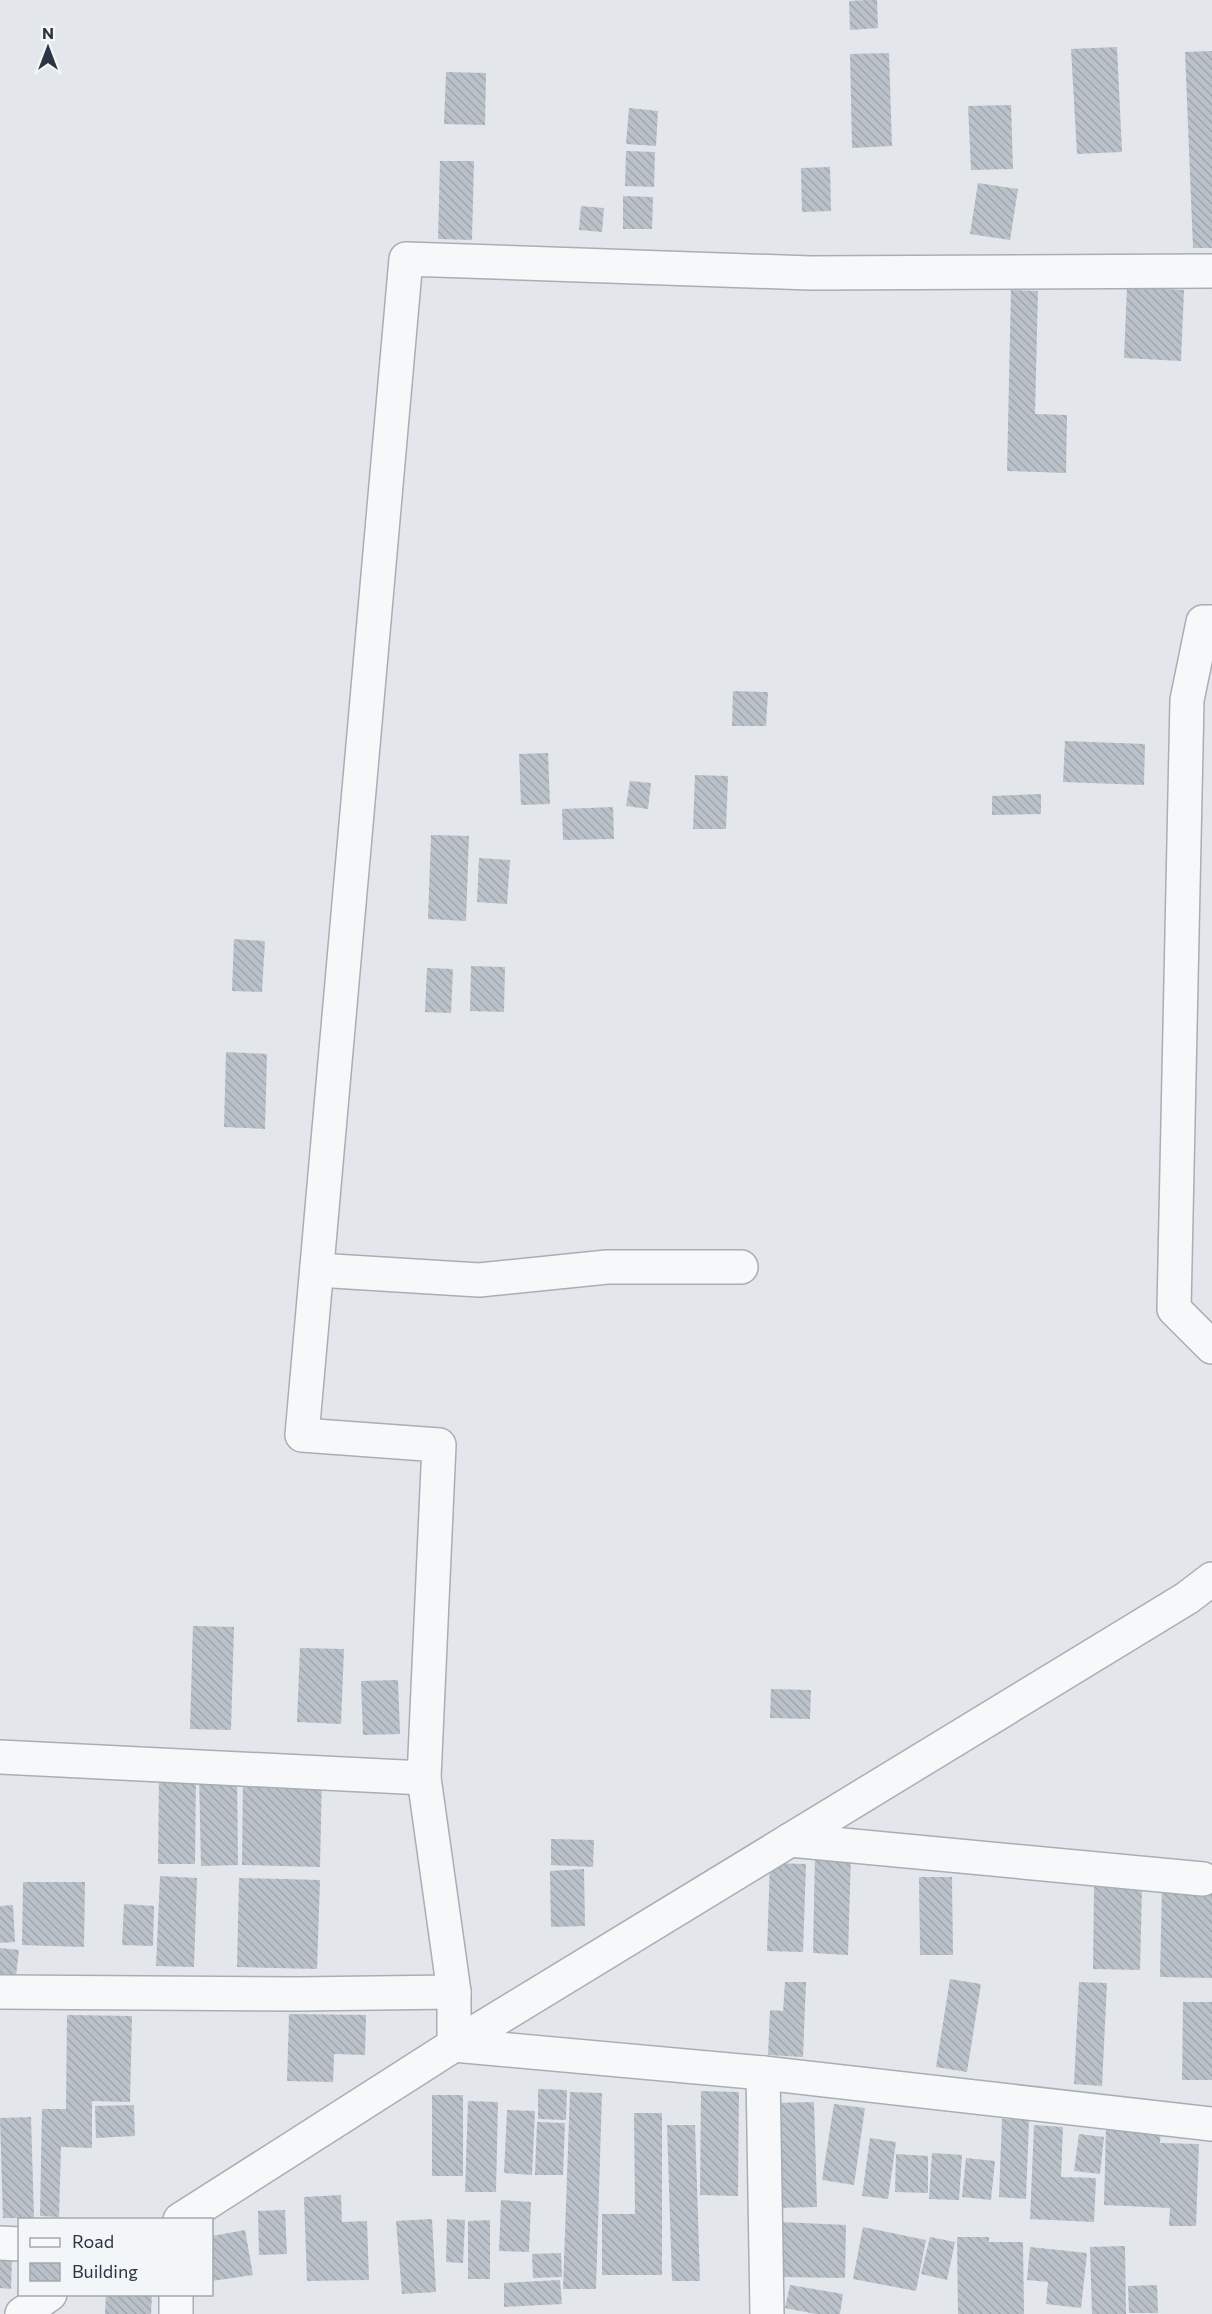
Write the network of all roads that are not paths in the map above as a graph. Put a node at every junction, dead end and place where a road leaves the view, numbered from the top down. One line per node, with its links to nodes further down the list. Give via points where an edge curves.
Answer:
1 (1212, 271): 4 (street, via 810,273 406,259)
2 (1212, 622): 5 (street, via 1203,622 1187,700 1174,1309)
3 (741, 1267): 4 (street, via 607,1267 478,1280)
4 (317, 1270): 8 (street, via 302,1435 440,1445)
5 (1212, 1347)
6 (1212, 1579): 9 (street, via 1187,1598)
7 (0, 1757): 8 (street)
8 (424, 1778): 12 (street)
9 (790, 1840): 10 (street); 13 (street)
10 (1203, 1879)
11 (0, 1992): 12 (street)
12 (453, 1992): 13 (street)
13 (454, 2045): 14 (street); 16 (street)
14 (763, 2073): 15 (street); 23 (street)
15 (1212, 2124)
16 (183, 2218)
17 (0, 2243): 18 (street)
18 (18, 2244)
19 (48, 2296): 21 (street)
20 (176, 2296): 22 (street)
21 (21, 2314)
22 (176, 2314)
23 (767, 2314)

